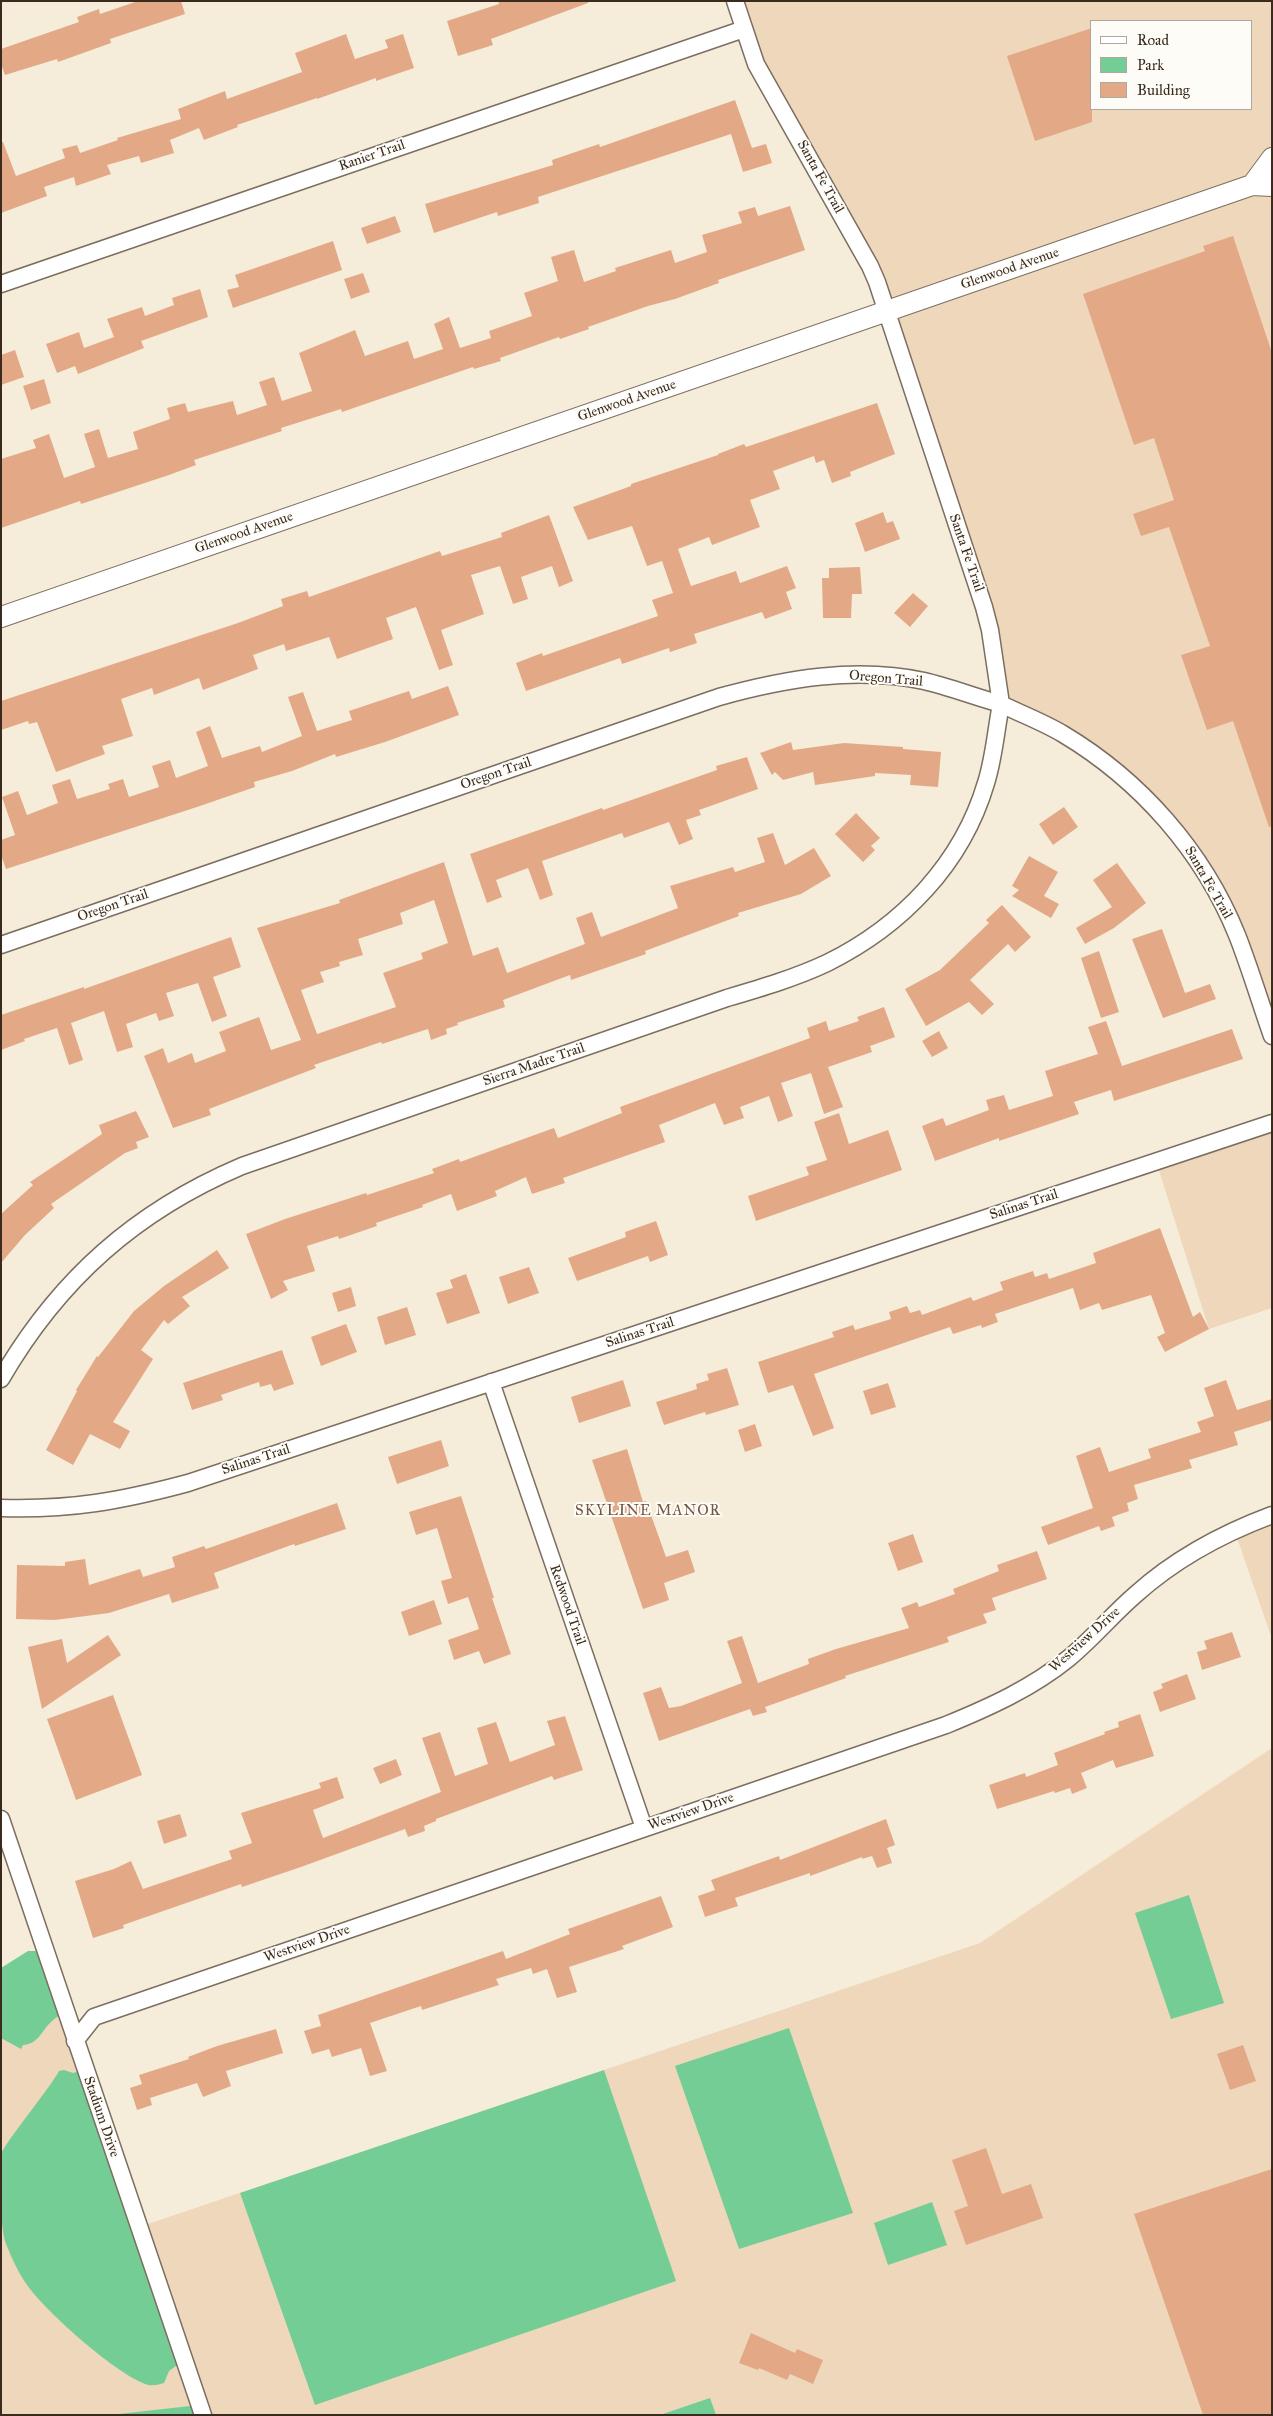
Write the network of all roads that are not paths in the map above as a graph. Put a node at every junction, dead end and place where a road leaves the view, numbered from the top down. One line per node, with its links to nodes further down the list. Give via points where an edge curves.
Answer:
1 (735, 1): 2 (street, Santa Fe Trail)
2 (744, 29): 5 (street, Ranier Trail); 6 (street, Santa Fe Trail, via 756,64 870,266)
3 (1272, 158): 4 (street, Glenwood Avenue)
4 (1262, 185): 6 (street, Glenwood Avenue)
5 (1, 284)
6 (885, 312): 7 (street, Glenwood Avenue); 8 (street, Santa Fe Trail, via 984,607)
7 (1, 617)
8 (1001, 704): 9 (street, Oregon Trail, via 923,681 882,676 813,677 753,688 710,700); 10 (street, Santa Fe Trail, via 1085,748 1149,800 1171,825 1214,888 1237,934); 12 (street, Sierra Madre Trail, via 987,781 976,812 959,844 939,875 916,901 858,946 791,978 208,1180 131,1228 97,1256 43,1315)
9 (1, 945)
10 (1272, 1036)
11 (1272, 1123): 13 (street, Salinas Trail)
12 (1, 1379)
13 (491, 1382): 14 (street, Salinas Trail, via 188,1483 133,1498 77,1507); 17 (street, Redwood Trail)
14 (1, 1508)
15 (1272, 1515): 17 (street, Westview Drive, via 1202,1545 1164,1570 1068,1658 1001,1702 941,1727)
16 (1, 1819): 18 (street, Stadium Drive)
17 (644, 1828): 18 (street, Westview Drive, via 94,2017)
18 (75, 2042): 19 (street, Stadium Drive)
19 (203, 2415)

